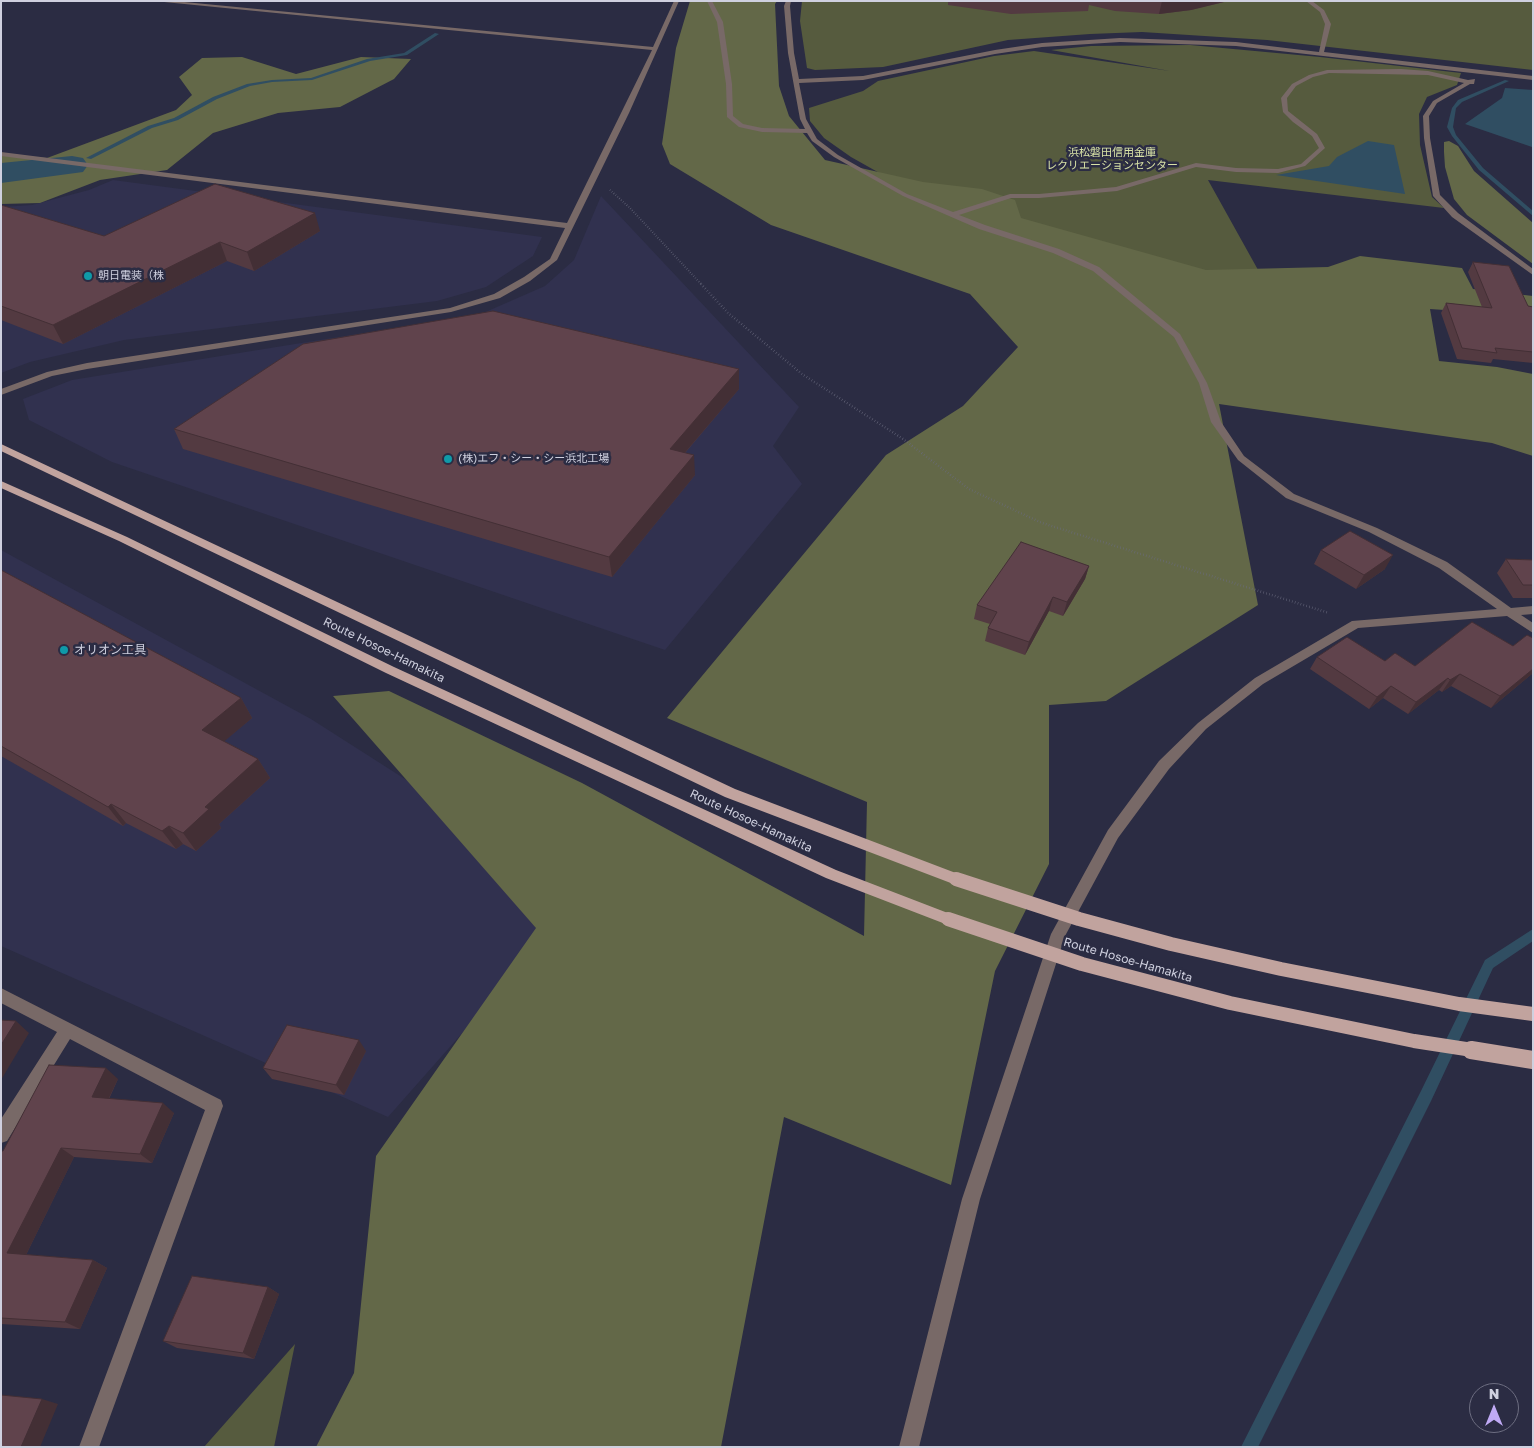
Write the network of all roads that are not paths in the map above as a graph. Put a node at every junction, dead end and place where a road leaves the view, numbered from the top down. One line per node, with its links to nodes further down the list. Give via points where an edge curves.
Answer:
1 (156, 1): 6 (street)
2 (677, 1): 6 (street)
3 (710, 1): 12 (street, via 720,22 730,117 741,126 762,130)
4 (789, 1): 10 (street, via 787,12)
5 (1308, 1): 7 (street, via 1322,11 1328,24)
6 (655, 49): 15 (street)
7 (1321, 53): 8 (street); 10 (street, via 1200,42 1120,40 1042,45 896,74)
8 (1478, 72): 9 (street); 11 (street)
9 (1533, 78)
10 (796, 81): 12 (street, via 803,119)
11 (1472, 83): 14 (street, via 1428,73 1329,71 1294,85 1284,98 1286,110 1315,135 1322,148 1303,165 1278,170 1236,170 1196,165 1117,189 1010,196); 16 (street, via 1435,102 1426,116 1437,196 1456,215)
12 (810, 131): 14 (street, via 814,140 836,156 905,195)
13 (1, 154): 15 (street)
14 (952, 215): 21 (street, via 1096,269 1177,336 1203,383 1216,422 1241,458 1290,496 1373,530 1443,565)
15 (570, 226): 17 (street, via 554,260 497,296 451,310 87,366 50,374)
16 (1533, 274)
17 (1, 392)
18 (1, 447): 24 (main road, Route Hosoe-Hamakita, bridge, via 730,793 956,878 1079,919 1171,944 1450,1003)
19 (1, 484): 26 (main road, Route Hosoe-Hamakita, bridge, via 390,670 813,866 948,919 1082,964 1230,1003 1414,1041)
20 (1533, 610): 21 (street)
21 (1508, 611): 22 (street); 29 (street, via 1356,624 1259,681 1202,726 1164,765 1112,834 1058,934 971,1199)
22 (1533, 629)
23 (1, 995): 25 (street)
24 (1533, 1014)
25 (67, 1030): 27 (street); 28 (street, via 215,1106)
26 (1533, 1060)
27 (1, 1135)
28 (89, 1447)
29 (909, 1447)

